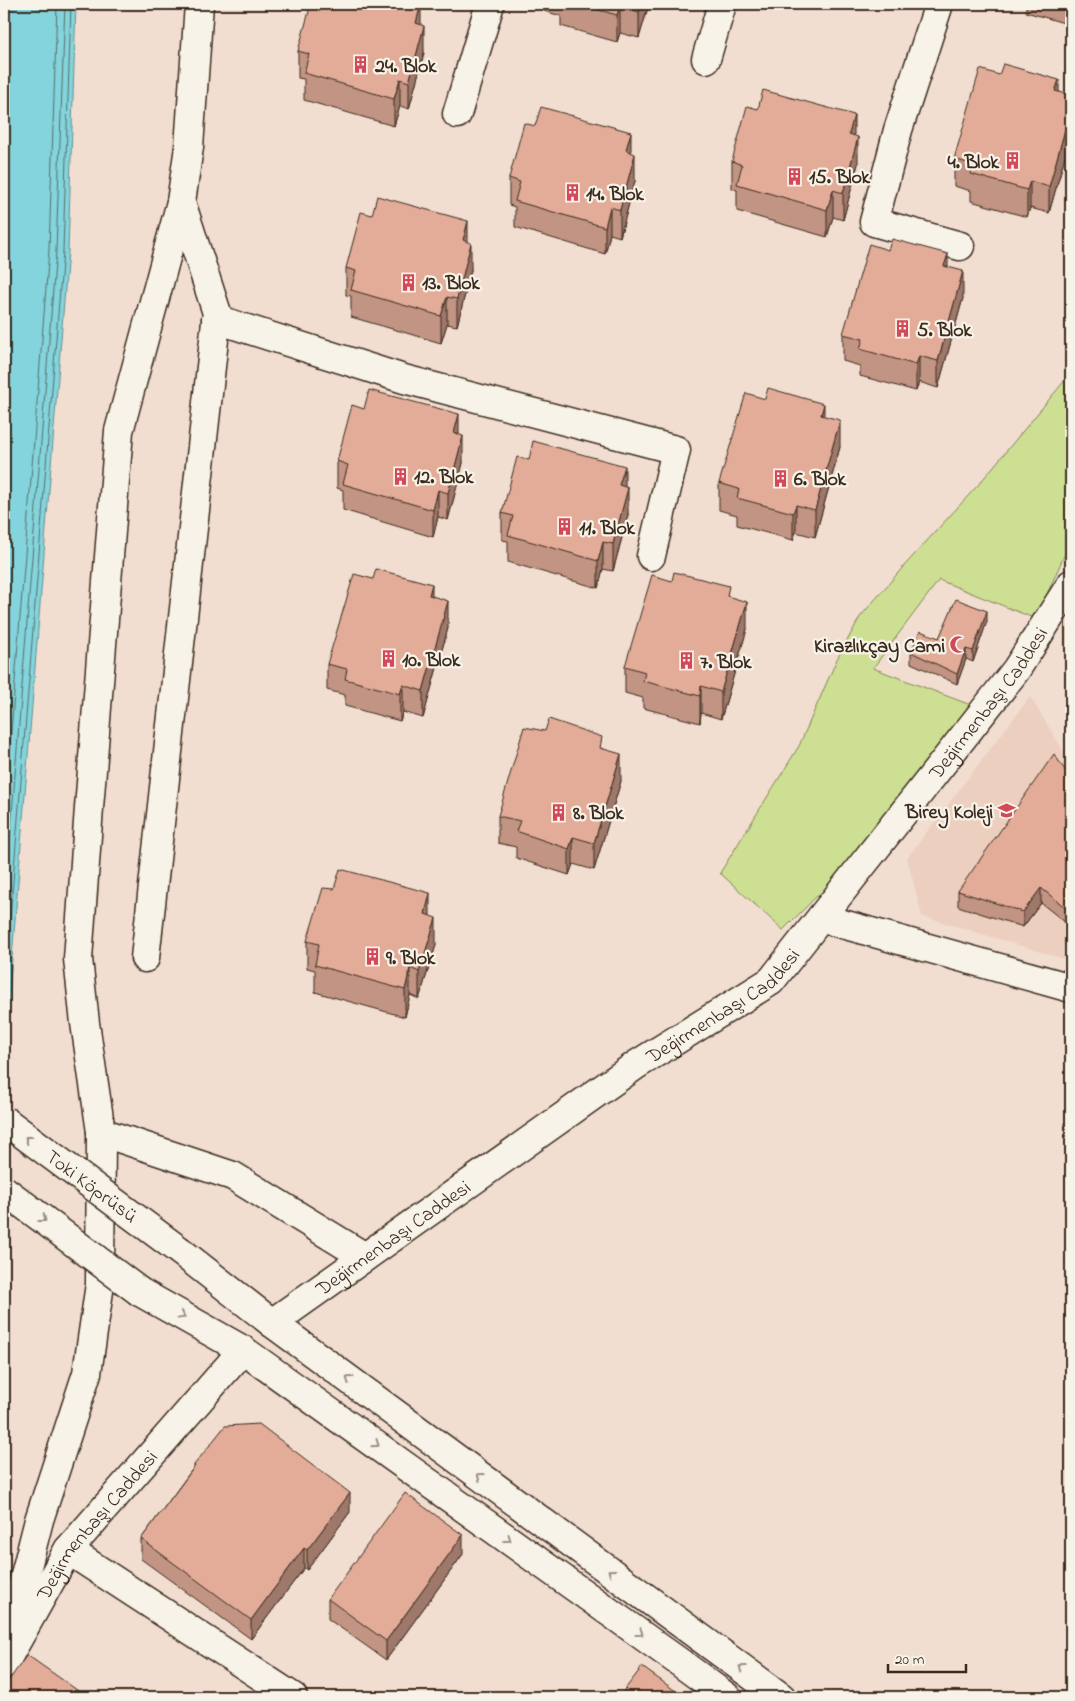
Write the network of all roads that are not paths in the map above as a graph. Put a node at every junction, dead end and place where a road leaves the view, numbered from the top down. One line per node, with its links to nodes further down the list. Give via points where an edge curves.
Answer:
1 (199, 4): 7 (street, via 189,147)
2 (490, 4): 6 (street)
3 (722, 4): 5 (street)
4 (939, 4): 8 (street, via 898,130 874,222)
5 (706, 59)
6 (458, 114)
7 (181, 202): 9 (street, via 217,313); 16 (street, via 119,431 78,959)
8 (960, 246)
9 (216, 319): 10 (street, via 404,379 676,450); 13 (street)
10 (651, 556)
11 (1071, 584): 12 (street, Değirmenbaşı Caddesi, via 1016,670)
12 (821, 918): 14 (street); 18 (street, Değirmenbaşı Caddesi, via 771,981 636,1065)
13 (145, 958)
14 (1071, 988)
15 (4, 1120): 19 (street, Toki Köprüsü, one-way to 15, bridge)
16 (101, 1132): 18 (street, via 233,1176); 22 (street, via 100,1284 87,1373 39,1520)
17 (4, 1190): 20 (street, one-way to 20, bridge, via 140,1292)
18 (365, 1257): 19 (street, Değirmenbaşı Caddesi)
19 (272, 1323): 26 (street, Toki Köprüsü, one-way to 19)
20 (243, 1350): 21 (street, Değirmenbaşı Caddesi); 25 (street, one-way to 25)
21 (68, 1550): 23 (street, Değirmenbaşı Caddesi); 24 (street)
22 (4, 1660)
23 (4, 1664)
24 (293, 1697)
25 (726, 1697)
26 (781, 1697)

